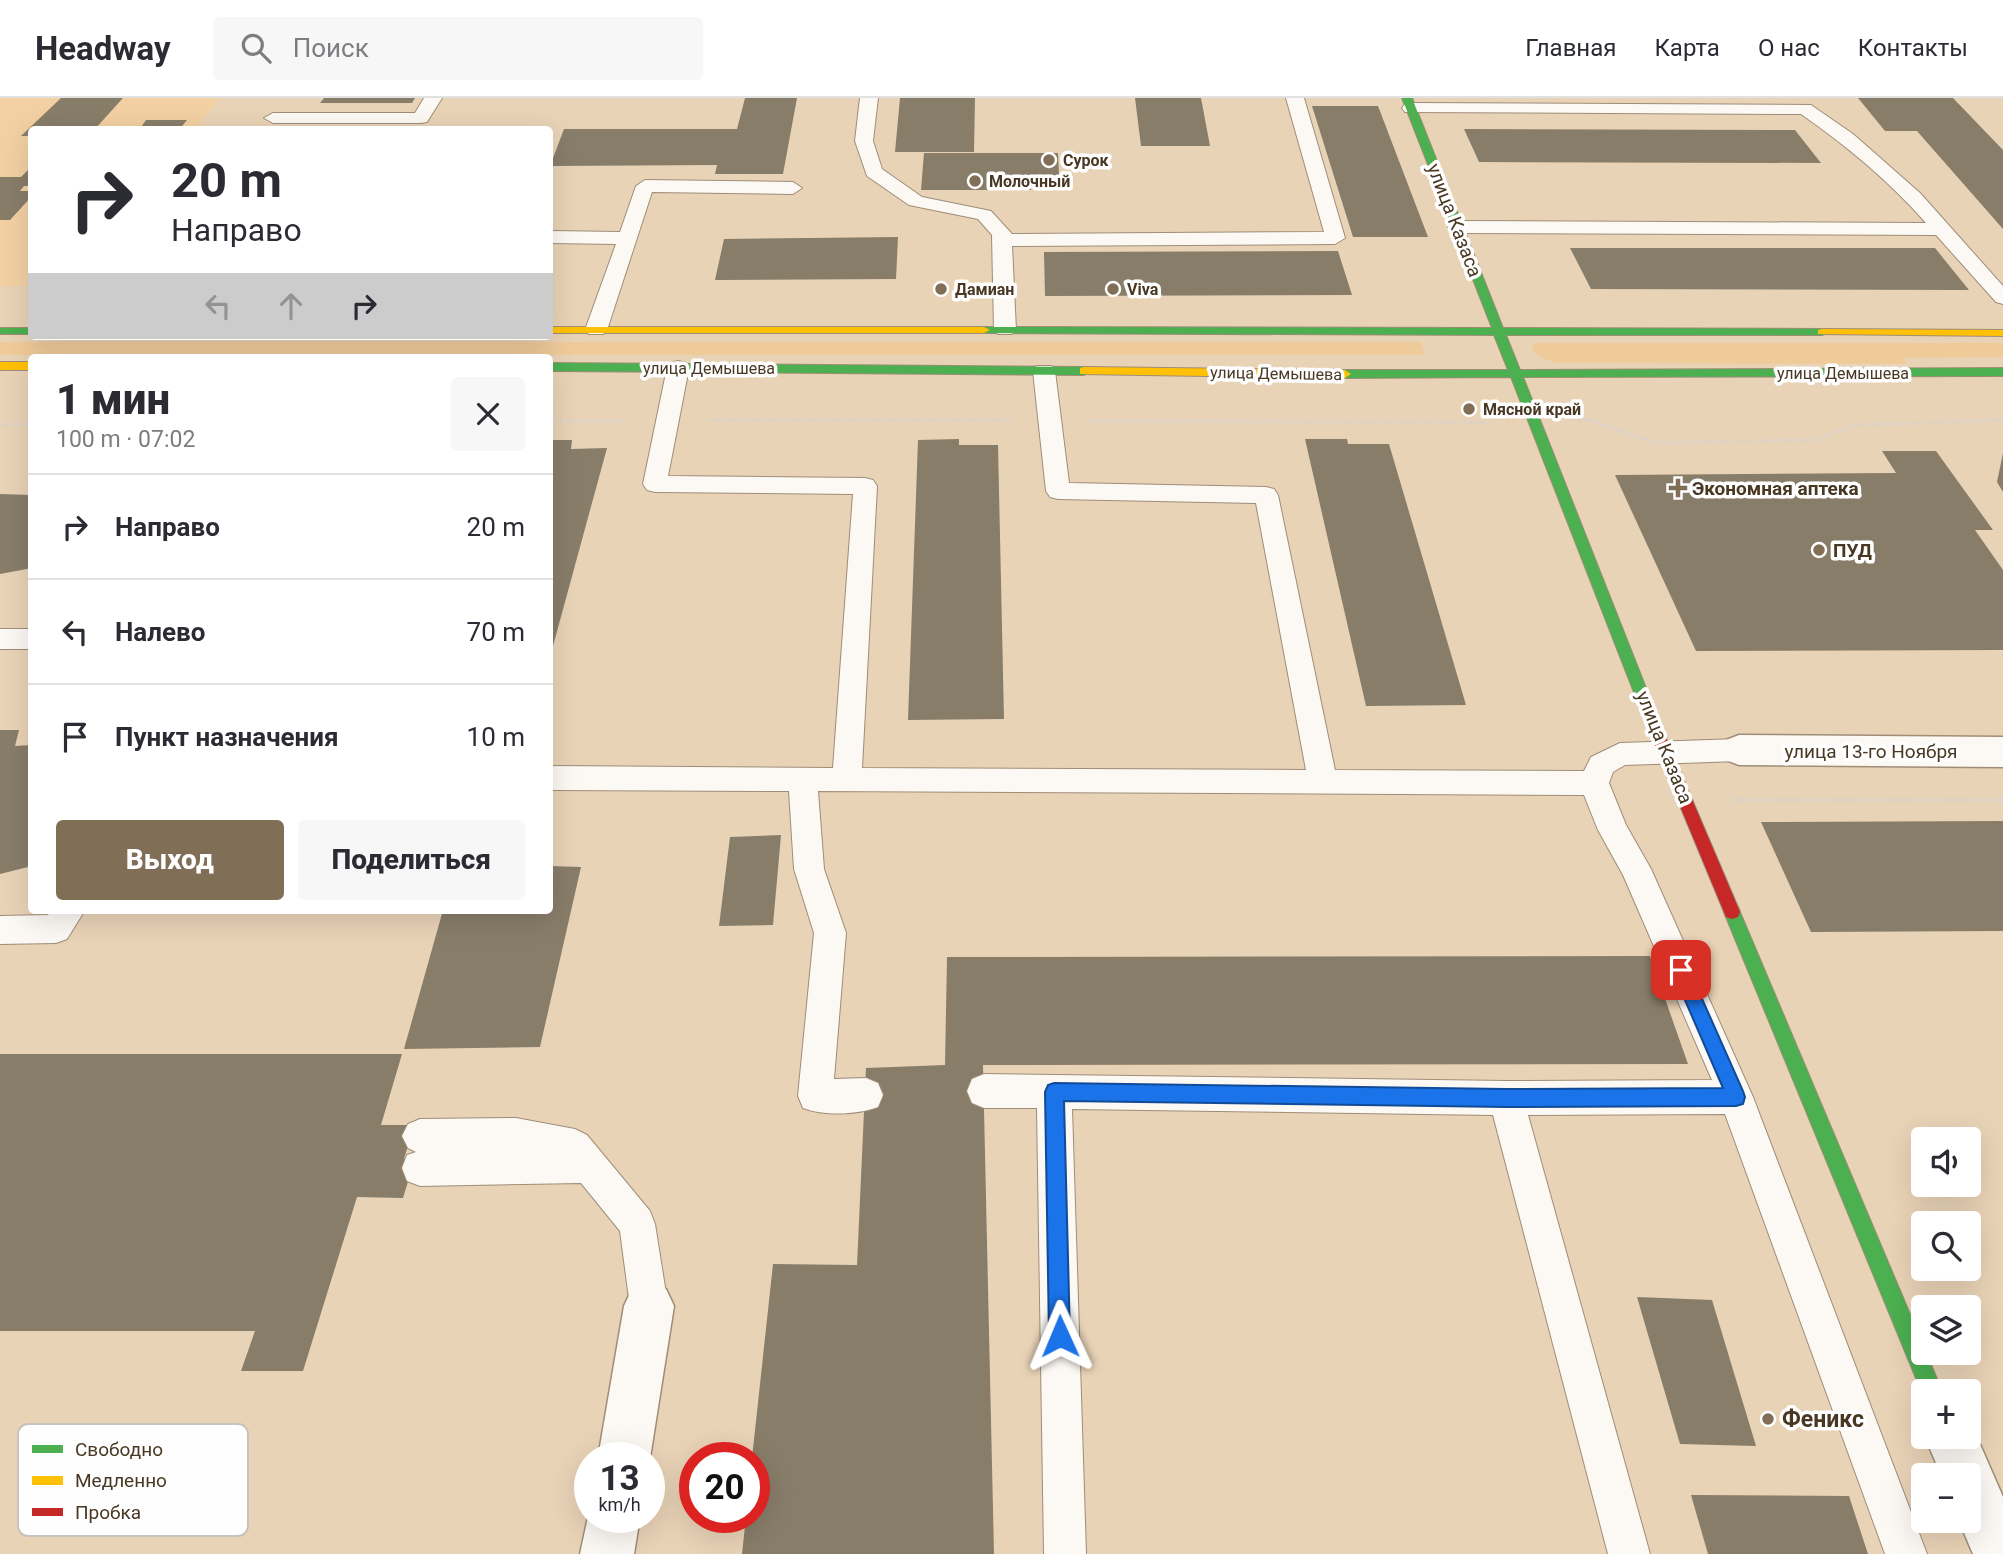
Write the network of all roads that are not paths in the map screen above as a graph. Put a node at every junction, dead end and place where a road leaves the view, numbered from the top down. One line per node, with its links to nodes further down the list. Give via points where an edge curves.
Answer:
1 (288, 98): 6 (lane)
2 (433, 98): 6 (lane, via 421,118)
3 (869, 98): 12 (lane, via 864,141 874,172 916,201 984,215 1002,234)
4 (1295, 98): 12 (lane, via 1335,238)
5 (1409, 103): 8 (street, улица Казаса); 9 (lane, via 1805,109 1847,138 1913,197)
6 (268, 124)
7 (793, 188): 11 (lane, via 645,187)
8 (1458, 227): 9 (lane); 14 (street, улица Казаса)
9 (1941, 229): 13 (lane)
10 (553, 237): 11 (lane)
11 (628, 237): 16 (lane)
12 (1002, 240): 17 (lane)
13 (2003, 298)
14 (1497, 329): 17 (street, улица Демышева); 20 (street, улица Демышева); 27 (street, улица Казаса)
15 (553, 330): 16 (street, улица Демышева)
16 (596, 330): 17 (street, улица Демышева)
17 (1005, 330)
18 (0, 331): 19 (street)
19 (28, 331)
20 (2003, 333)
21 (0, 366): 22 (street)
22 (28, 366)
23 (553, 367): 24 (street, улица Демышева)
24 (678, 368): 25 (street, улица Демышева); 35 (lane, via 655,484 865,486)
25 (1044, 371): 27 (street, улица Демышева); 36 (lane, via 1058,491 1266,495)
26 (2003, 372): 27 (street, улица Демышева)
27 (1518, 375): 32 (street, улица Казаса)
28 (0, 639): 29 (lane)
29 (28, 639)
30 (1739, 750): 31 (street, улица 13-го Ноября); 32 (lane)
31 (2003, 752)
32 (1665, 753): 37 (lane, via 1620,754 1601,765); 47 (street, улица Казаса)
33 (553, 778): 34 (lane)
34 (803, 781): 35 (lane); 42 (lane, via 809,869 830,933 816,1096)
35 (846, 781): 36 (lane)
36 (1323, 782): 37 (lane)
37 (1594, 783): 43 (lane)
38 (66, 914): 39 (lane, via 56,929)
39 (0, 930)
40 (984, 1091): 41 (lane)
41 (1054, 1092): 44 (lane); 52 (lane)
42 (866, 1094)
43 (1736, 1097): 44 (lane); 54 (lane)
44 (1506, 1098): 53 (lane)
45 (420, 1152): 46 (lane, via 516,1135 575,1147 637,1224)
46 (649, 1306): 48 (street)
47 (1927, 1379)
48 (627, 1442)
49 (1981, 1508): 55 (street)
50 (610, 1533): 51 (street)
51 (607, 1554)
52 (1065, 1554)
53 (1629, 1554)
54 (1906, 1554)
55 (2000, 1554)

